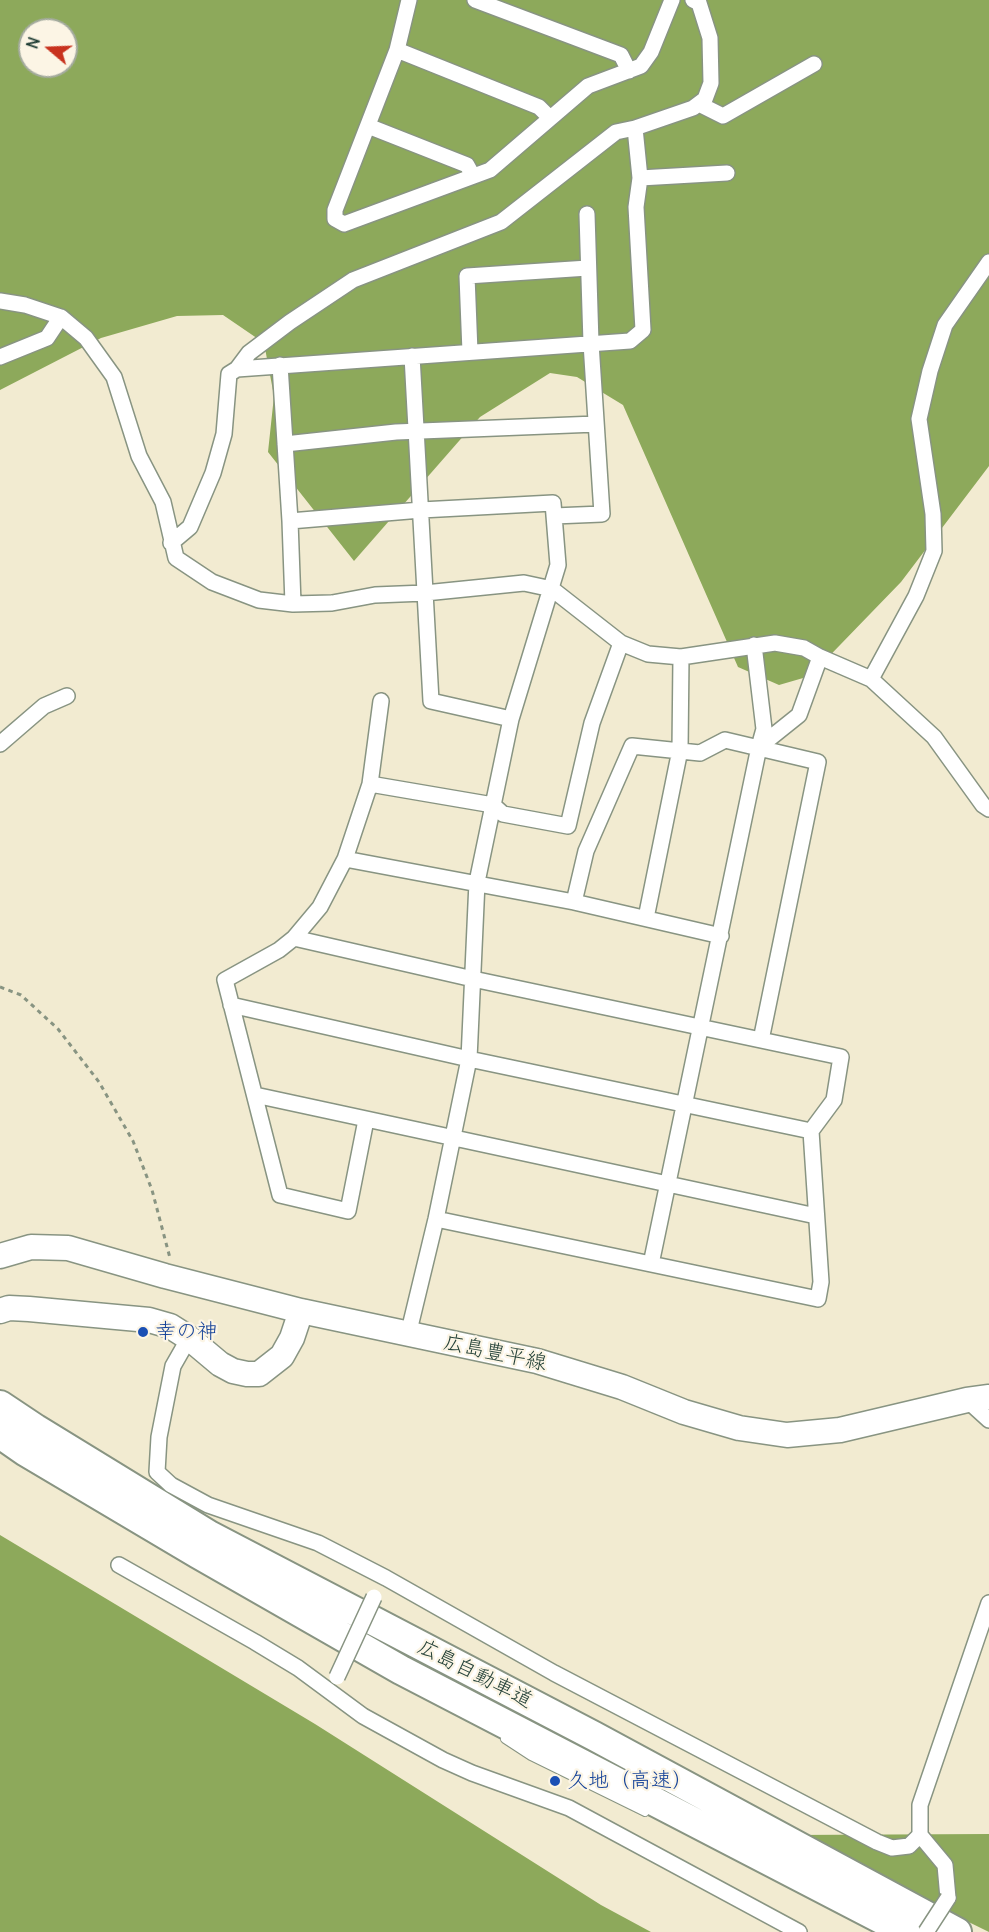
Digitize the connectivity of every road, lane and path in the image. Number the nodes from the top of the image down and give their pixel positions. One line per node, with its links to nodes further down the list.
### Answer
1 (409, 0): 5 (street)
2 (475, 0): 7 (street)
3 (672, 0): 7 (street)
4 (693, 0): 8 (street)
5 (397, 50): 9 (street); 10 (street)
6 (814, 64): 8 (street)
7 (628, 70): 9 (street)
8 (699, 104): 11 (street)
9 (550, 118): 13 (street)
10 (368, 126): 13 (street); 13 (street)
11 (635, 128): 14 (street); 25 (street)
12 (727, 173): 14 (street)
13 (473, 176)
14 (640, 177): 20 (street)
15 (587, 214): 17 (street)
16 (989, 262): 40 (street)
17 (588, 268): 20 (street); 21 (street)
18 (0, 301): 19 (street)
19 (61, 317): 23 (street); 32 (street)
20 (591, 344): 21 (street); 26 (street)
21 (470, 352): 22 (street)
22 (412, 356): 24 (street); 27 (street)
23 (0, 357)
24 (280, 365): 25 (street); 28 (street)
25 (237, 369): 32 (street)
26 (596, 424): 27 (street); 30 (street)
27 (417, 431): 28 (street); 29 (street)
28 (285, 444): 31 (street)
29 (421, 510): 30 (street); 31 (street); 34 (street)
30 (554, 516): 33 (street)
31 (290, 521): 35 (street)
32 (171, 543): 35 (street)
33 (552, 589): 34 (street); 36 (street); 43 (street)
34 (425, 593): 35 (street); 43 (street)
35 (293, 604)
36 (621, 643): 38 (street); 48 (street)
37 (754, 645): 38 (street); 39 (street); 45 (street)
38 (681, 657): 46 (street)
39 (820, 657): 40 (street); 45 (street)
40 (871, 679): 49 (street)
41 (67, 696): 44 (street)
42 (381, 701): 47 (street)
43 (511, 719): 48 (street)
44 (0, 744)
45 (759, 747): 46 (street); 54 (street); 60 (street)
46 (680, 750): 52 (street); 53 (street)
47 (370, 784): 48 (street); 50 (street)
48 (493, 805): 51 (street)
49 (989, 809)
50 (345, 859): 51 (street); 55 (street)
51 (477, 882): 52 (street); 56 (street)
52 (574, 902): 53 (street)
53 (646, 918): 54 (street)
54 (721, 936): 59 (street)
55 (294, 938): 56 (street); 58 (street)
56 (473, 979): 59 (street); 61 (street)
57 (0, 987): 72 (path)
58 (231, 1005): 61 (street); 62 (street)
59 (701, 1028): 60 (street); 63 (street)
60 (761, 1040): 65 (street)
61 (469, 1059): 63 (street); 66 (street)
62 (255, 1095): 64 (street); 64 (street)
63 (685, 1104): 65 (street); 67 (street)
64 (366, 1120): 66 (street)
65 (811, 1131): 68 (street)
66 (451, 1139): 67 (street); 69 (street)
67 (668, 1185): 68 (street); 71 (street)
68 (816, 1216): 71 (street)
69 (436, 1219): 71 (street); 75 (street)
70 (0, 1256): 72 (main road, 広島豊平線)
71 (651, 1264)
72 (165, 1276): 74 (main road, 広島豊平線)
73 (0, 1311): 76 (main road)
74 (301, 1311): 75 (main road, 広島豊平線); 76 (main road)
75 (408, 1335): 77 (main road, 広島豊平線)
76 (189, 1338): 83 (street)
77 (978, 1399): 79 (street)
78 (0, 1405): 81 (highway, 広島自動車道)
79 (989, 1420)
80 (0, 1434): 81 (highway, 広島自動車道)
81 (31, 1441): 85 (highway, 広島自動車道); 87 (highway, 広島自動車道)
82 (119, 1565): 88 (street)
83 (386, 1578): 85 (street); 95 (street)
84 (989, 1603): 95 (street)
85 (374, 1609): 86 (lane); 88 (street, bridge); 91 (highway, 広島自動車道)
86 (429, 1640)
87 (402, 1670): 90 (lane); 96 (highway, 広島自動車道)
88 (333, 1683): 97 (street)
89 (533, 1695): 91 (lane)
90 (471, 1716)
91 (579, 1728): 100 (highway, 広島自動車道)
92 (501, 1736): 93 (lane)
93 (651, 1814)
94 (694, 1833): 96 (lane)
95 (920, 1835): 99 (street, bridge)
96 (794, 1874): 98 (highway, 広島自動車道)
97 (799, 1932)
98 (906, 1932)
99 (926, 1932)
100 (957, 1932)

